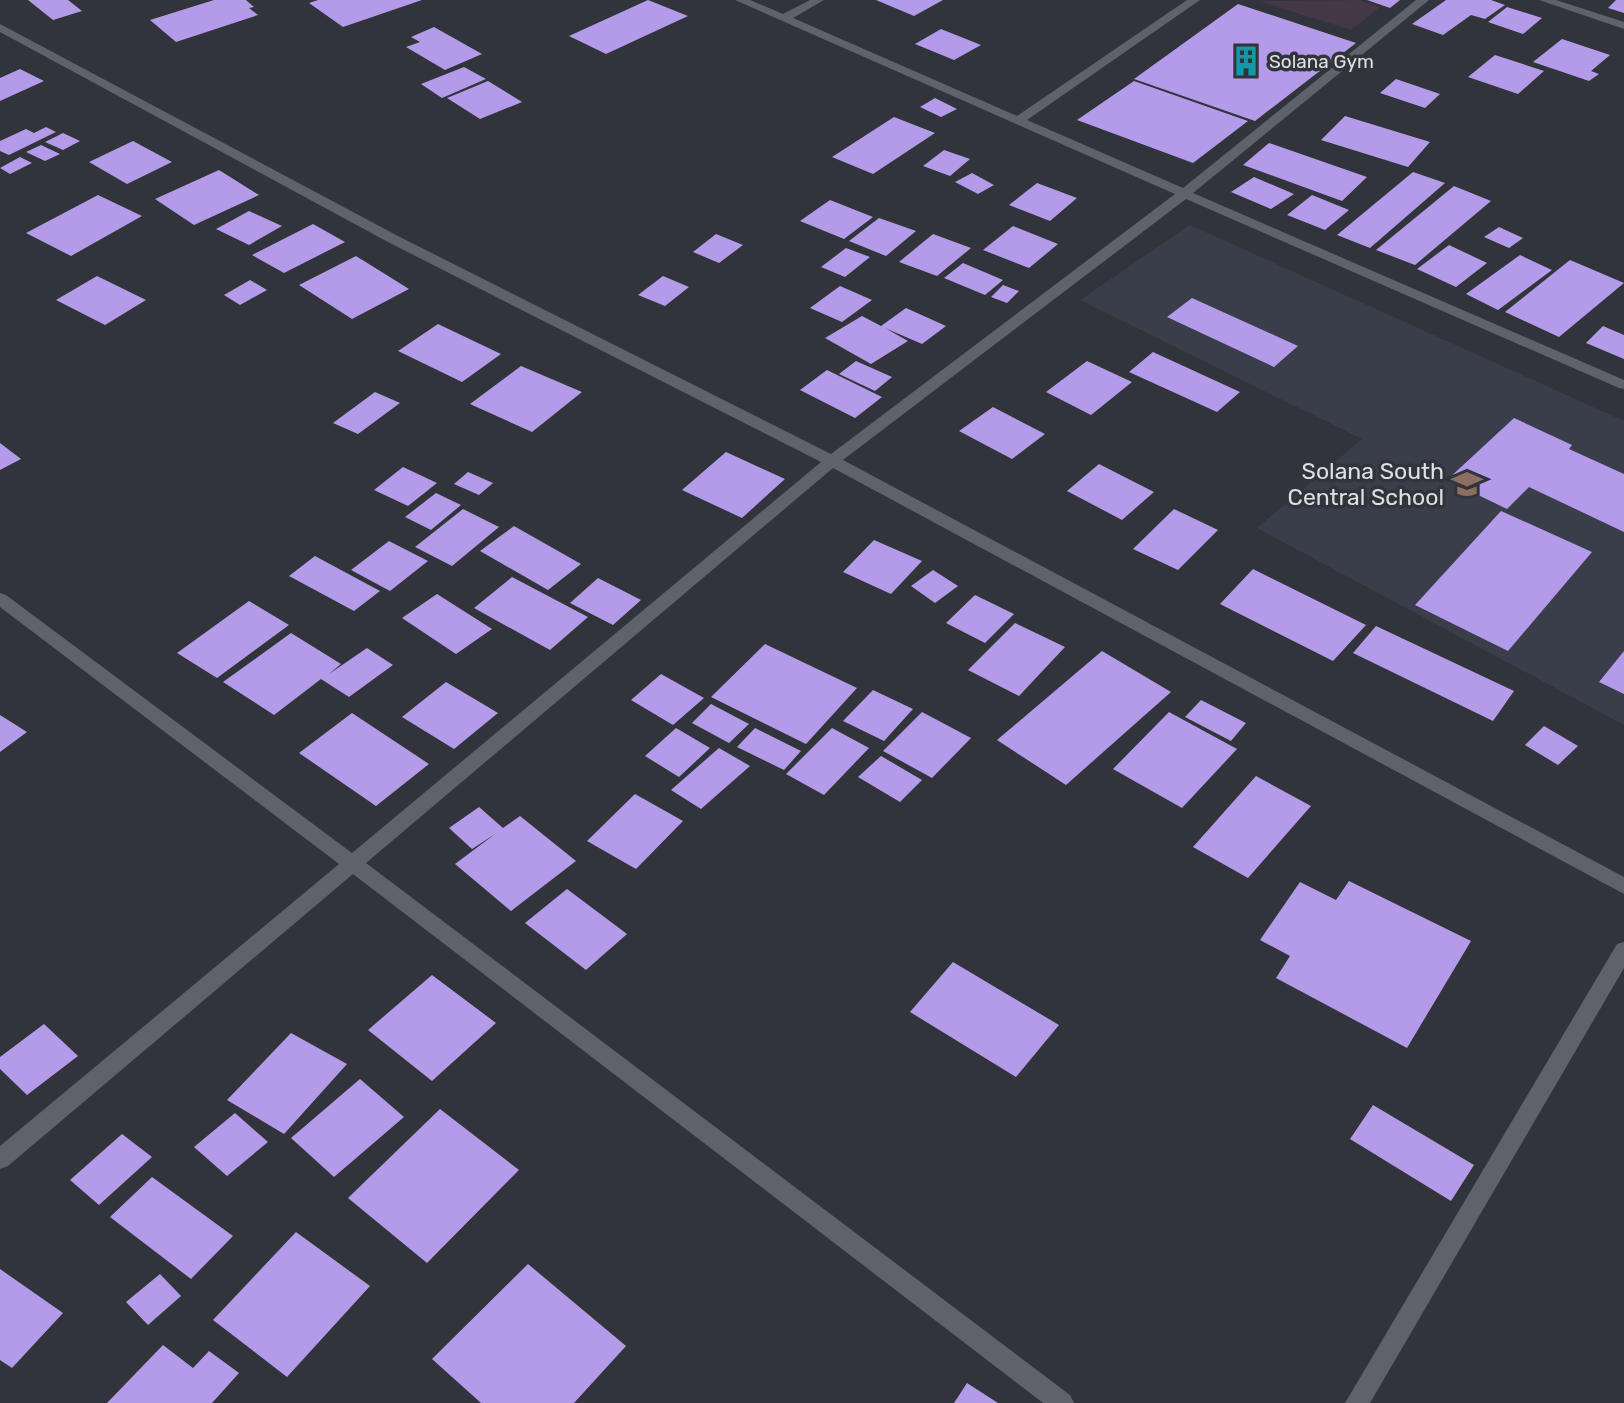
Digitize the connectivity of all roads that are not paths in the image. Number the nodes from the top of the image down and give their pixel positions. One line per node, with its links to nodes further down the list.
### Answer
1 (741, 0): 6 (street)
2 (818, 0): 6 (street)
3 (1194, 0): 9 (street)
4 (1423, 0): 10 (street)
5 (1545, 0): 7 (street)
6 (783, 19): 9 (street)
7 (1624, 26)
8 (0, 27): 12 (street)
9 (1019, 120): 10 (street)
10 (1185, 193): 11 (street); 12 (street)
11 (1624, 385)
12 (832, 461): 14 (street); 15 (street)
13 (0, 600): 14 (street)
14 (352, 863): 17 (street); 18 (street)
15 (1624, 886)
16 (1624, 950): 19 (street)
17 (0, 1159)
18 (1062, 1403)
19 (1357, 1403)

